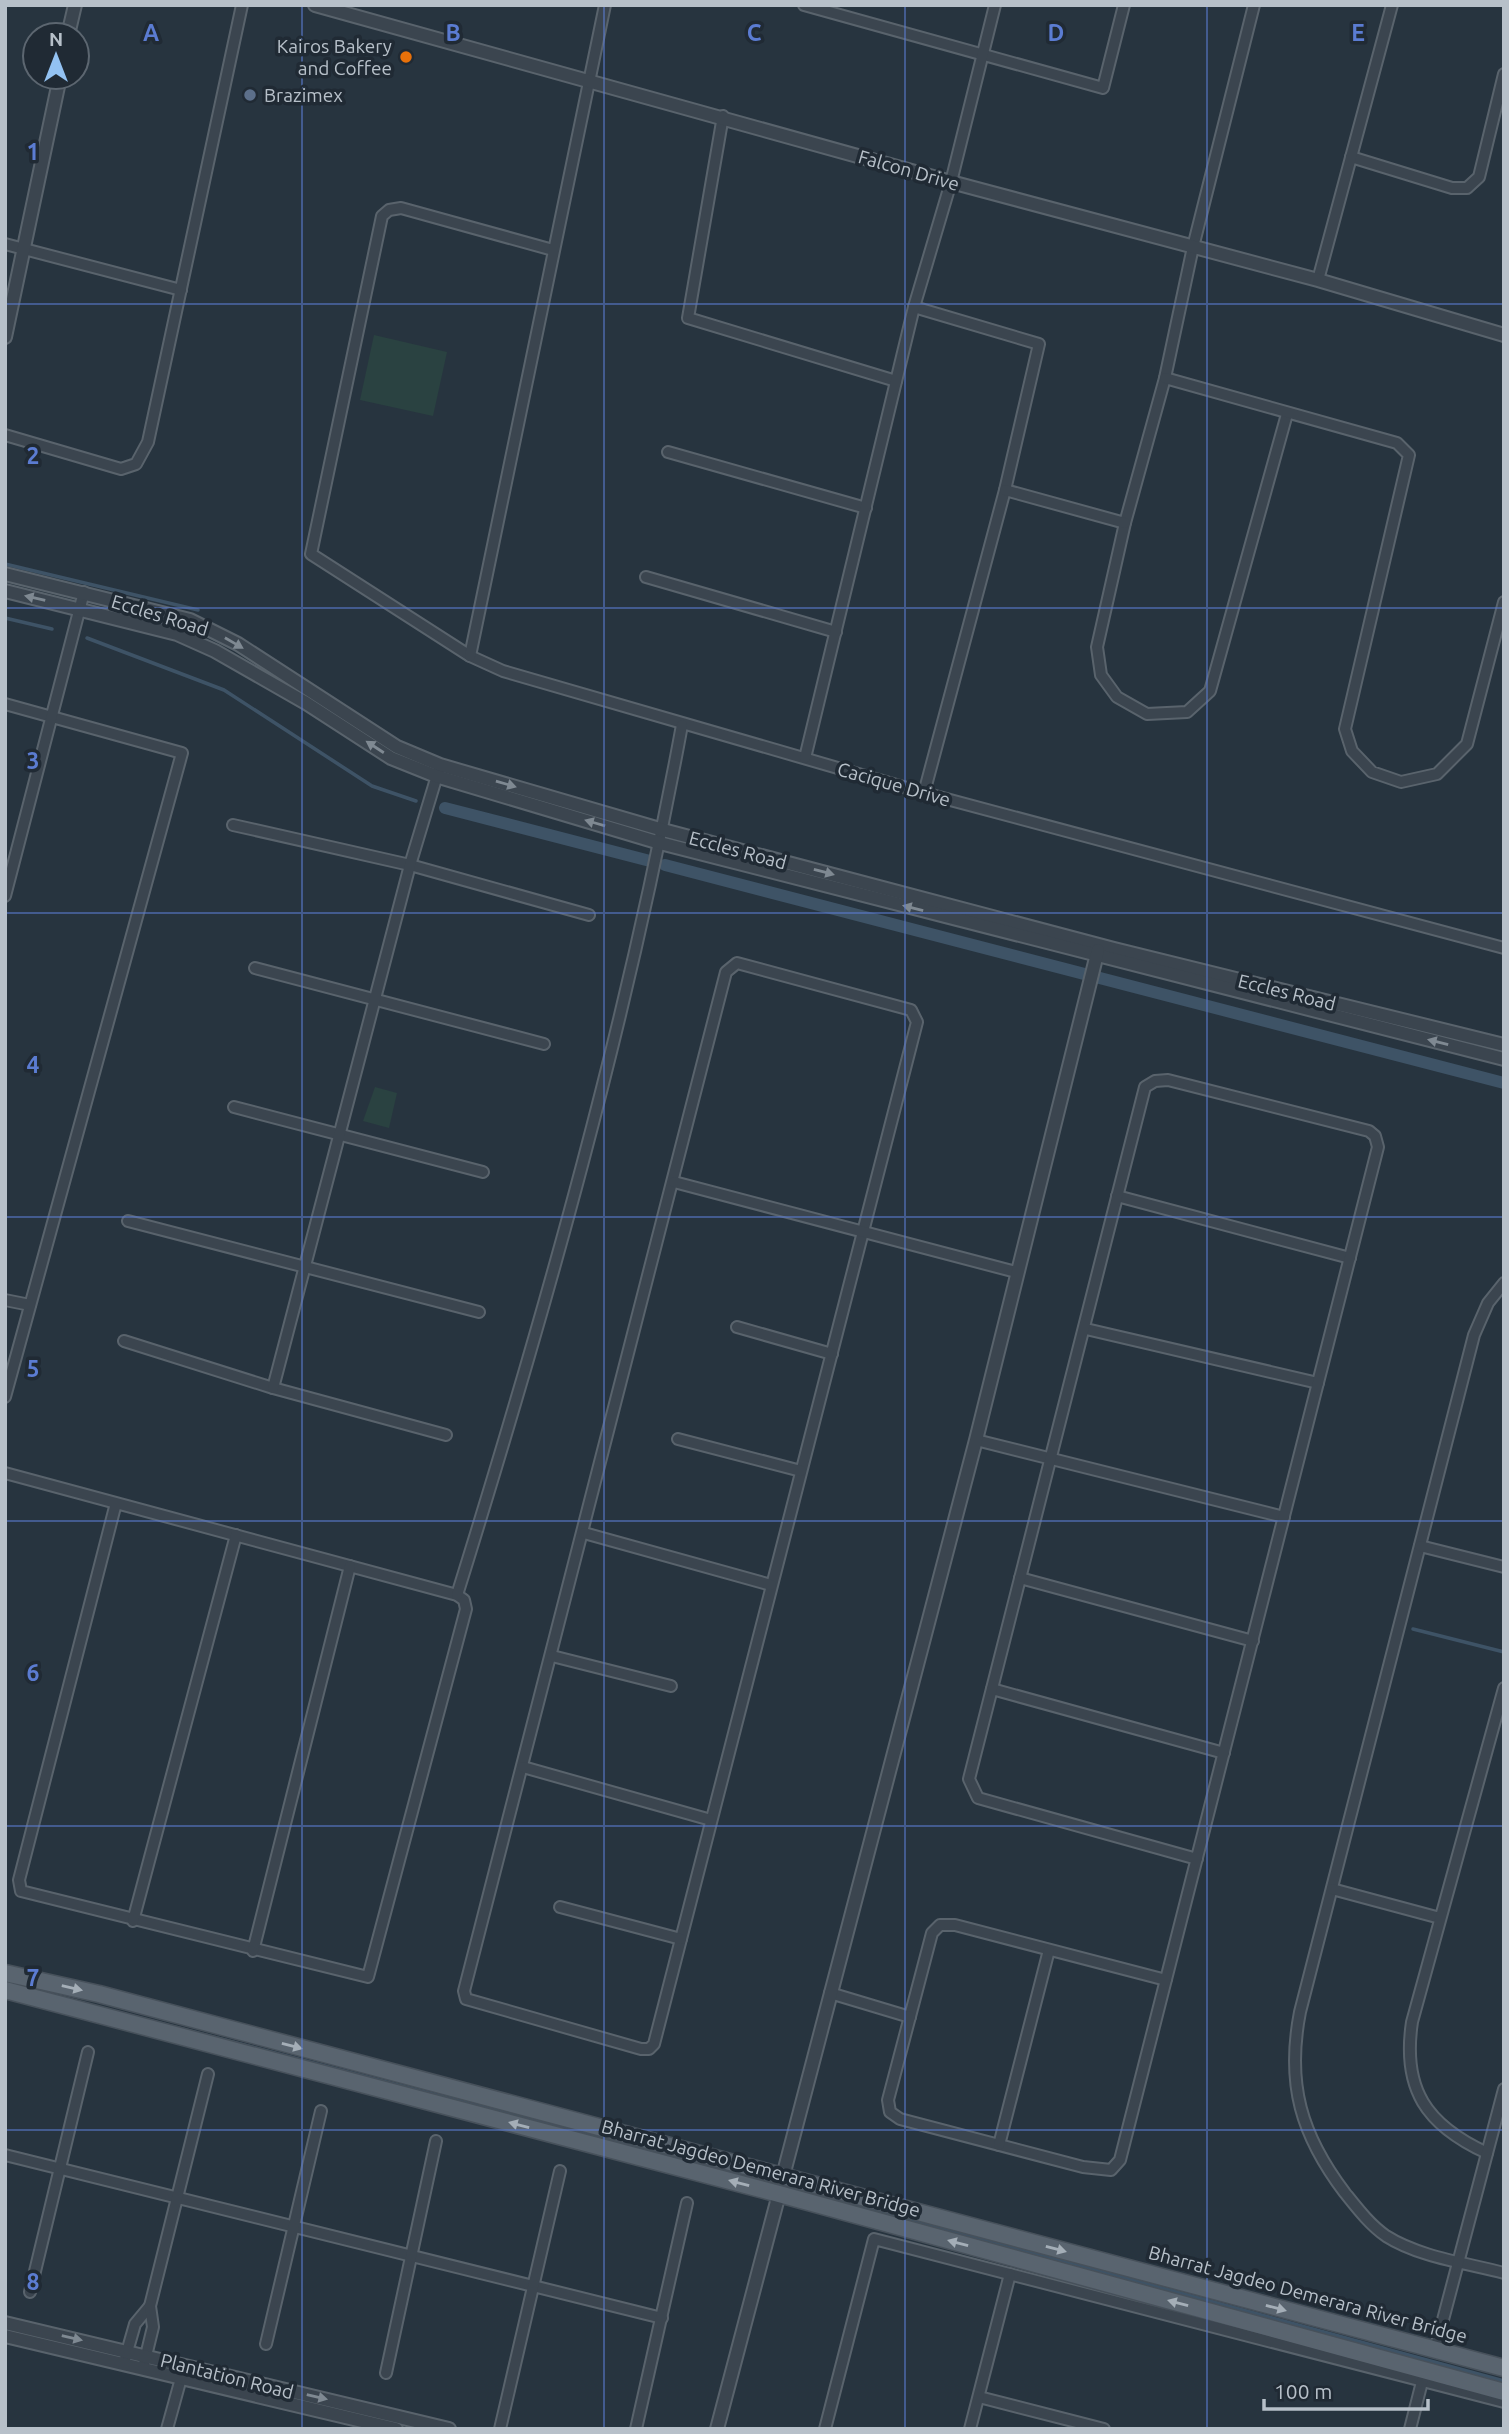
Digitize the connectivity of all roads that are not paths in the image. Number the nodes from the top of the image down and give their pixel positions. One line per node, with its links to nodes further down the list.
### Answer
1 (242, 5): 21 (street)
2 (315, 5): 11 (street, Falcon Drive)
3 (605, 5): 11 (street)
4 (804, 5): 9 (street)
5 (995, 5): 9 (street)
6 (1125, 5): 9 (street)
7 (1254, 5): 17 (street)
8 (1392, 5): 14 (street)
9 (982, 56): 15 (street)
10 (1504, 74): 14 (street)
11 (589, 82): 13 (street, Falcon Drive); 19 (street)
12 (57, 91): 18 (street)
13 (723, 116): 15 (street, Falcon Drive); 26 (street)
14 (1351, 157): 20 (street)
15 (951, 182): 17 (street, Falcon Drive); 22 (street)
16 (5, 244): 18 (street)
17 (1193, 247): 20 (street, Falcon Drive); 25 (street)
18 (23, 249): 21 (street); 24 (street)
19 (553, 250): 40 (street); 40 (street, Cacique Drive)
20 (1318, 280): 23 (street, Falcon Drive)
21 (181, 290): 28 (street)
22 (914, 307): 26 (street); 30 (street)
23 (1504, 335)
24 (5, 337)
25 (1165, 378): 27 (street); 32 (street)
26 (896, 382): 31 (street)
27 (1287, 414): 32 (street); 37 (street)
28 (5, 435)
29 (668, 452): 31 (street)
30 (1005, 490): 32 (street); 46 (street)
31 (866, 508): 39 (street)
32 (1125, 523)
33 (5, 574): 36 (street, Eccles Road)
34 (646, 577): 39 (street)
35 (5, 591): 38 (street, Eccles Road, one-way to 35)
36 (84, 592): 38 (street); 45 (street, Eccles Road, one-way to 45)
37 (1504, 602)
38 (80, 608): 42 (street); 45 (street, Eccles Road, one-way to 38)
39 (836, 632): 44 (street)
40 (470, 656): 43 (street, Cacique Drive)
41 (5, 704): 42 (street)
42 (53, 717): 50 (street); 71 (street)
43 (682, 725): 44 (street, Cacique Drive); 48 (street)
44 (806, 758): 46 (street, Cacique Drive)
45 (438, 771): 48 (street, Eccles Road); 49 (street)
46 (924, 793): 52 (street, Cacique Drive)
47 (233, 825): 49 (street)
48 (661, 836): 53 (street, Eccles Road); 95 (street)
49 (410, 864): 51 (street); 55 (street)
50 (5, 896)
51 (589, 915)
52 (1504, 948)
53 (1098, 950): 57 (street, Eccles Road); 58 (street, Eccles Road, one-way to 53); 68 (street)
54 (255, 968): 55 (street)
55 (375, 999): 56 (street); 60 (street)
56 (544, 1044)
57 (1504, 1045)
58 (1504, 1059)
59 (234, 1107): 60 (street)
60 (339, 1133): 61 (street); 67 (street)
61 (483, 1172)
62 (674, 1182): 65 (street); 65 (street); 88 (street)
63 (1117, 1196): 66 (street); 66 (street); 74 (street)
64 (128, 1221): 67 (street)
65 (864, 1232): 68 (street); 76 (street)
66 (1350, 1258): 77 (street)
67 (304, 1264): 72 (street); 78 (street)
68 (1016, 1272): 82 (street)
69 (1504, 1283): 90 (street)
70 (5, 1300): 71 (street)
71 (30, 1305): 79 (street)
72 (479, 1312)
73 (737, 1327): 76 (street)
74 (1086, 1329): 77 (street); 83 (street)
75 (124, 1341): 78 (street)
76 (832, 1354): 84 (street)
77 (1318, 1383): 87 (street)
78 (273, 1388): 80 (street)
79 (6, 1391)
80 (446, 1435)
81 (678, 1439): 84 (street)
82 (976, 1440): 83 (street); 115 (street)
83 (1050, 1459): 87 (street); 93 (street)
84 (801, 1471): 94 (street)
85 (5, 1473): 86 (street)
86 (116, 1503): 89 (street); 108 (street)
87 (1284, 1517): 96 (street)
88 (584, 1533): 94 (street); 97 (street)
89 (236, 1535): 91 (street); 108 (street)
90 (1420, 1546): 92 (street); 105 (street)
91 (350, 1566): 95 (street); 111 (street)
92 (1504, 1567)
93 (1020, 1578): 96 (street); 100 (street)
94 (771, 1585): 103 (street)
95 (457, 1595): 111 (street)
96 (1252, 1641): 101 (street)
97 (552, 1656): 98 (street); 102 (street)
98 (671, 1686)
99 (1504, 1688): 107 (street)
100 (992, 1689): 101 (street); 104 (street)
101 (1224, 1753): 104 (street)
102 (523, 1767): 103 (street); 109 (street)
103 (711, 1820): 109 (street)
104 (1197, 1859): 113 (street)
105 (1332, 1889): 107 (street); 133 (street)
106 (560, 1908): 109 (street)
107 (1440, 1918): 123 (street)
108 (133, 1921): 111 (street)
109 (681, 1939)
110 (1049, 1950): 113 (street); 116 (street); 122 (street)
111 (254, 1951)
112 (5, 1973): 127 (main road, Bharrat Jagdeo Demerara River Bridge, one-way to 127)
113 (1166, 1980): 122 (street)
114 (5, 1990): 129 (main road, Bharrat Jagdeo Demerara River Bridge, one-way to 114)
115 (830, 1993): 116 (street); 127 (street)
116 (910, 2017): 122 (street)
117 (88, 2052): 125 (street)
118 (208, 2074): 128 (street)
119 (1504, 2089): 123 (street)
120 (321, 2111): 131 (street)
121 (436, 2141): 132 (street)
122 (999, 2145)
123 (1487, 2152): 133 (street)
124 (5, 2155): 125 (street)
125 (58, 2168): 128 (street); 137 (street)
126 (560, 2171): 136 (street)
127 (783, 2176): 143 (main road, Bharrat Jagdeo Demerara River Bridge, one-way to 143)
128 (178, 2198): 131 (street); 138 (street)
129 (776, 2201): 149 (main road, Bharrat Jagdeo Demerara River Bridge, one-way to 129); 158 (street)
130 (687, 2203): 139 (street)
131 (294, 2226): 132 (street); 142 (street)
132 (413, 2256): 136 (street); 148 (street)
133 (1457, 2261): 134 (street); 143 (street)
134 (1504, 2273)
135 (1010, 2274): 149 (street); 151 (street); 159 (street)
136 (534, 2286): 139 (street); 156 (street)
137 (30, 2292)
138 (150, 2306): 144 (street); 145 (street)
139 (662, 2318): 157 (street)
140 (5, 2323): 144 (street, Plantation Road, one-way to 144)
141 (5, 2336): 144 (street, Plantation Road)
142 (267, 2344)
143 (1435, 2350): 146 (main road, Bharrat Jagdeo Demerara River Bridge)
144 (125, 2357): 145 (street, Plantation Road)
145 (145, 2362): 147 (street, Plantation Road)
146 (1504, 2368)
147 (183, 2371): 153 (street); 154 (street, Plantation Road); 155 (street, Plantation Road, one-way to 155)
148 (386, 2373)
149 (1424, 2375): 150 (main road, Bharrat Jagdeo Demerara River Bridge); 152 (street); 162 (street)
150 (1504, 2392)
151 (979, 2397): 160 (street); 161 (street)
152 (1504, 2402)
153 (167, 2429)
154 (396, 2429)
155 (449, 2429)
156 (500, 2429)
157 (636, 2429)
158 (717, 2429)
159 (825, 2429)
160 (970, 2429)
161 (1104, 2429)
162 (1410, 2429)

